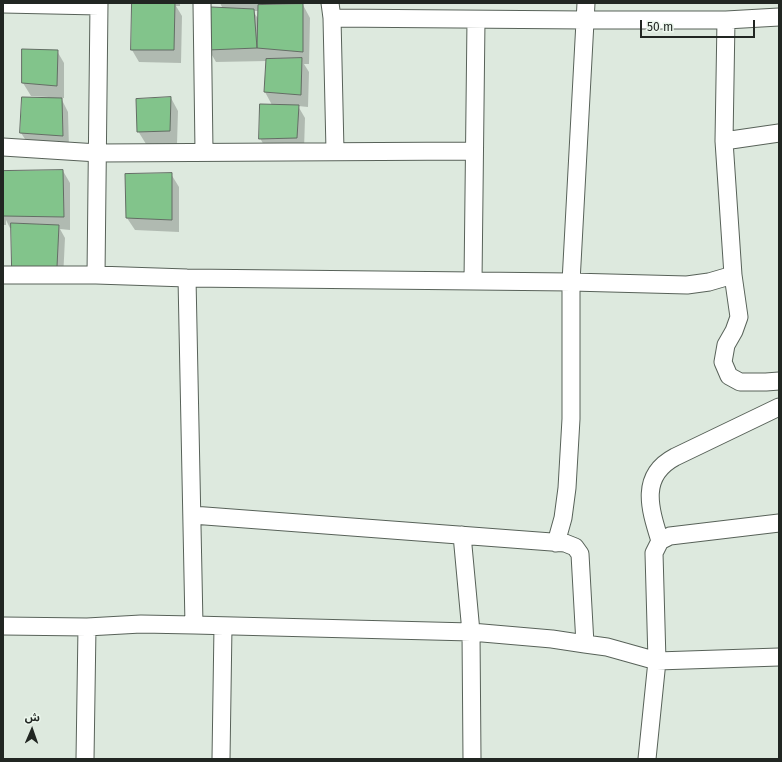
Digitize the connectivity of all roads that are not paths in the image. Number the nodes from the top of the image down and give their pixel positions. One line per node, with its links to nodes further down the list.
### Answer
1 (202, 3): 13 (street)
2 (586, 3): 8 (street)
3 (3, 4): 4 (street)
4 (99, 5): 16 (street)
5 (331, 10): 7 (street); 14 (street)
6 (779, 17): 9 (street)
7 (476, 20): 8 (street); 15 (street)
8 (585, 20): 9 (street); 22 (street)
9 (726, 20): 11 (street)
10 (779, 133): 11 (street)
11 (724, 141): 19 (street)
12 (3, 147): 16 (street)
13 (204, 151): 14 (street); 16 (street)
14 (335, 151): 15 (street)
15 (474, 151): 21 (street)
16 (98, 152): 18 (street)
17 (3, 275): 18 (street)
18 (96, 275): 20 (street)
19 (733, 275): 22 (street); 23 (street)
20 (187, 278): 21 (street); 25 (street)
21 (473, 281): 22 (street)
22 (571, 282): 29 (street)
23 (779, 381)
24 (779, 407): 28 (street)
25 (192, 515): 27 (street); 30 (street)
26 (779, 523): 28 (street)
27 (462, 535): 29 (street); 34 (street)
28 (660, 542): 37 (street)
29 (556, 543): 35 (street)
30 (194, 625): 32 (street); 33 (street)
31 (3, 626): 33 (street)
32 (223, 626): 34 (street); 39 (street)
33 (87, 627): 38 (street)
34 (470, 632): 35 (street); 40 (street)
35 (585, 644): 37 (street)
36 (779, 657): 37 (street)
37 (657, 662): 41 (street)
38 (85, 759)
39 (221, 759)
40 (472, 759)
41 (647, 759)

